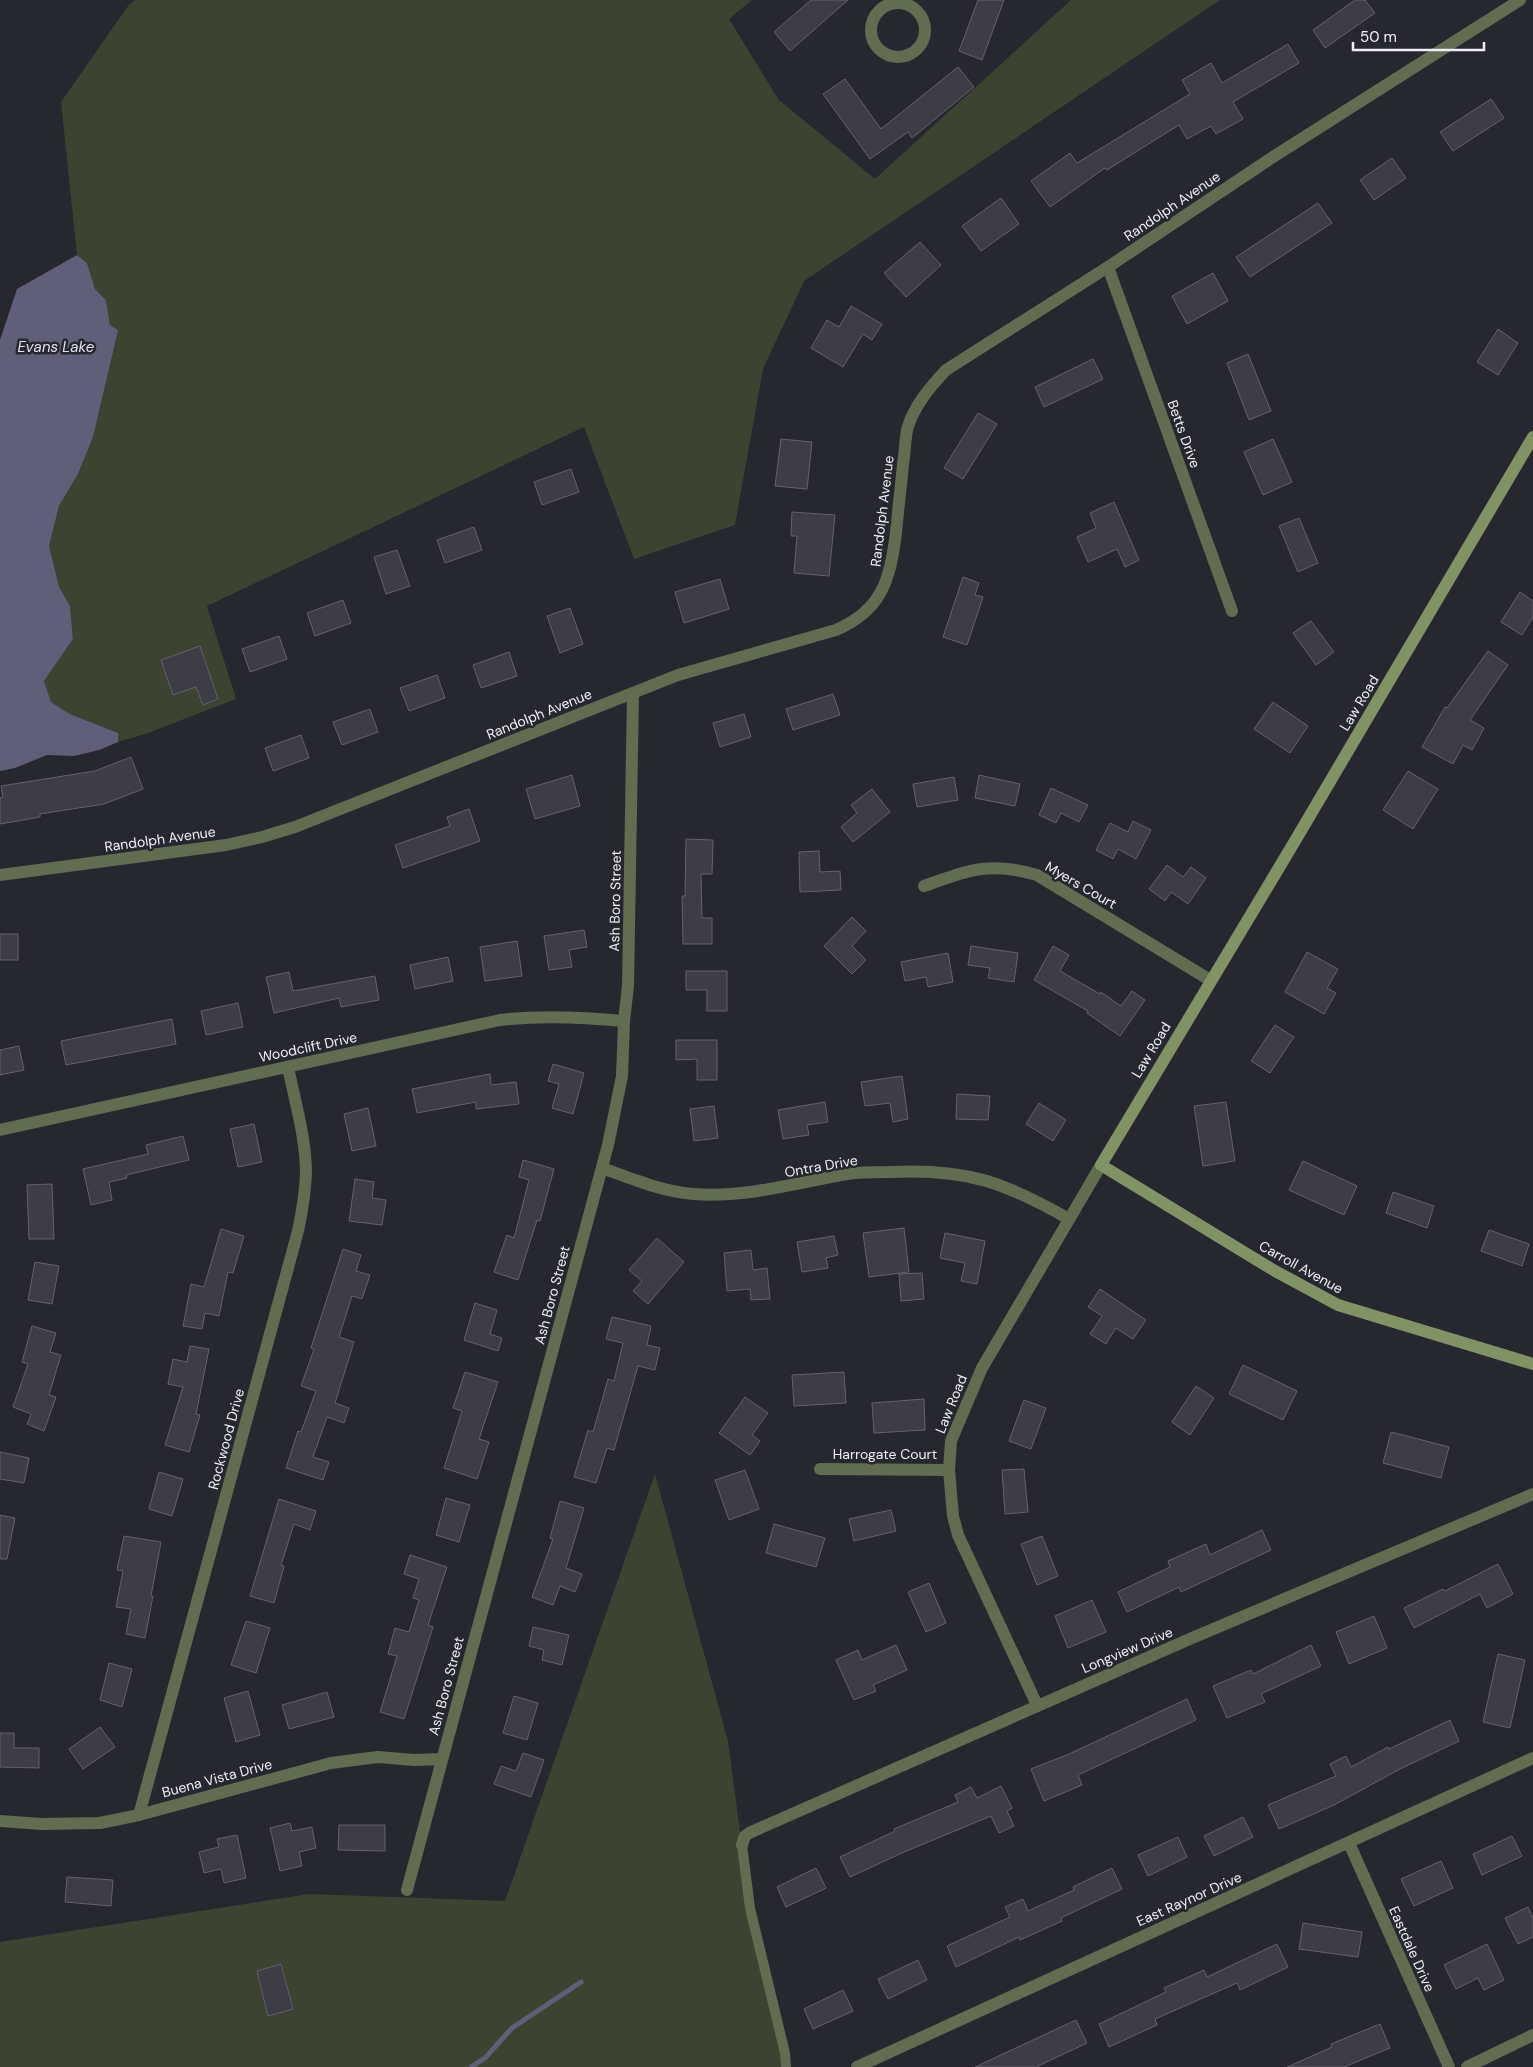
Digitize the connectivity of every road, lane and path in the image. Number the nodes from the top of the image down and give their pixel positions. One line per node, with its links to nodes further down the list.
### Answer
1 (1520, 0): 3 (street, Randolph Avenue)
2 (906, 2): 2 (street)
3 (1108, 267): 5 (street, Betts Drive); 6 (street, Randolph Avenue)
4 (1533, 437): 9 (street, Law Road)
5 (1232, 611)
6 (633, 694): 7 (street, Randolph Avenue); 10 (street, Ash Boro Street)
7 (0, 876)
8 (924, 886): 9 (street, Myers Court)
9 (1210, 980): 13 (street, Law Road)
10 (624, 1021): 11 (street, Woodclift Drive); 14 (street, Ash Boro Street)
11 (288, 1067): 12 (street, Woodclift Drive); 23 (street, Rockwood Drive)
12 (0, 1130)
13 (1101, 1165): 15 (street, Law Road); 16 (street, Carroll Avenue)
14 (602, 1168): 15 (street, Ontra Drive); 22 (street, Ash Boro Street)
15 (1069, 1219): 18 (street, Law Road)
16 (1533, 1364)
17 (820, 1469): 18 (street, Harrogate Court)
18 (949, 1470): 20 (street, Law Road)
19 (1533, 1494): 20 (street, Longview Drive)
20 (1037, 1705): 26 (street, Longview Drive)
21 (1533, 1758): 25 (street, East Raynor Drive)
22 (441, 1759): 23 (street, Buena Vista Drive); 27 (street, Ash Boro Street)
23 (139, 1815): 24 (street, Buena Vista Drive)
24 (0, 1821)
25 (1349, 1843): 30 (street, East Raynor Drive); 31 (street, Eastdale Drive)
26 (742, 1845): 29 (lane)
27 (407, 1890)
28 (1533, 2035): 32 (street)
29 (786, 2067)
30 (858, 2067)
31 (1449, 2067)
32 (1467, 2067)

